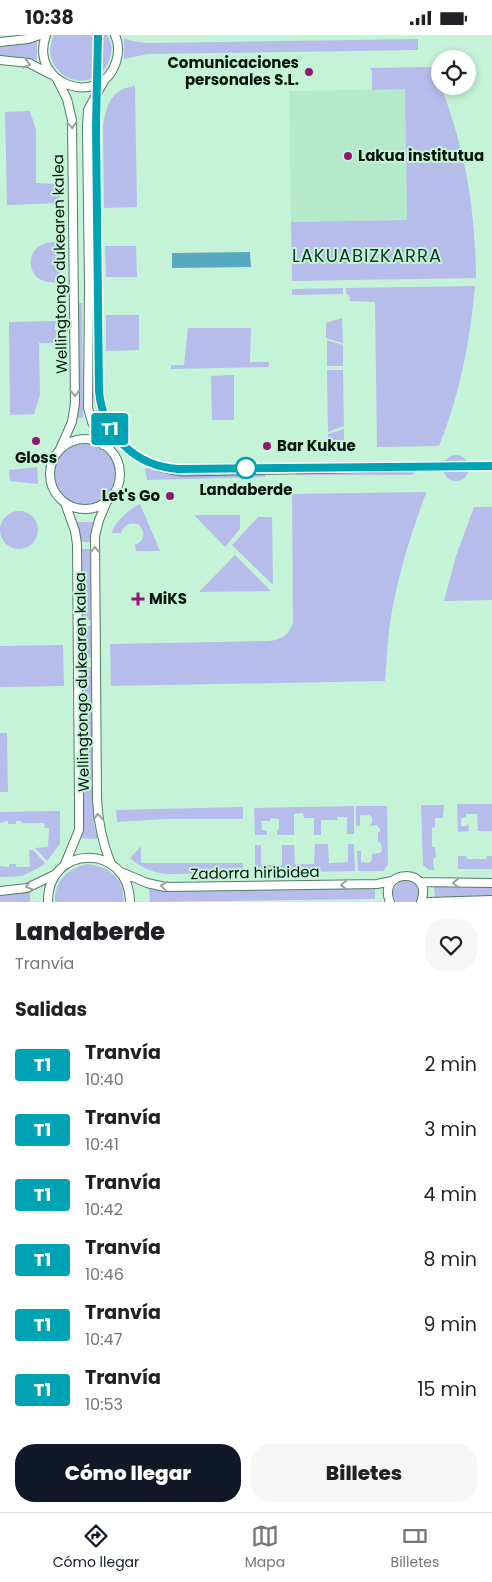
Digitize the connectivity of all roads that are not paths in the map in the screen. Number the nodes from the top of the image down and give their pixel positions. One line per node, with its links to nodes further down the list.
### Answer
1 (40, 35): 4 (main road)
2 (46, 35): 6 (main road, Wellingtongo dukearen kalea)
3 (115, 35): 7 (main road, Wellingtongo dukearen kalea)
4 (0, 42)
5 (0, 60): 6 (main road, one-way to 6)
6 (55, 77): 7 (main road); 9 (main road, Wellingtongo dukearen kalea, one-way to 9)
7 (105, 79): 8 (main road, Wellingtongo dukearen kalea)
8 (103, 445): 9 (main road); 10 (main road)
9 (60, 449): 11 (main road)
10 (108, 501): 11 (main road); 12 (main road, Wellingtongo dukearen kalea, one-way to 10)
11 (65, 503): 13 (main road, Wellingtongo dukearen kalea)
12 (111, 863): 13 (main road); 14 (main road)
13 (66, 864): 15 (main road)
14 (121, 873): 16 (main road, Zadorra hiribidea, one-way to 14); 22 (main road)
15 (56, 874): 19 (main road, one-way to 19); 21 (main road)
16 (392, 881): 17 (main road, Zadorra hiribidea); 23 (main road)
17 (420, 882): 18 (main road, one-way to 17); 24 (main road)
18 (492, 883)
19 (0, 891)
20 (492, 900): 25 (main road)
21 (48, 902)
22 (130, 902)
23 (390, 902)
24 (421, 902)
25 (429, 902)

